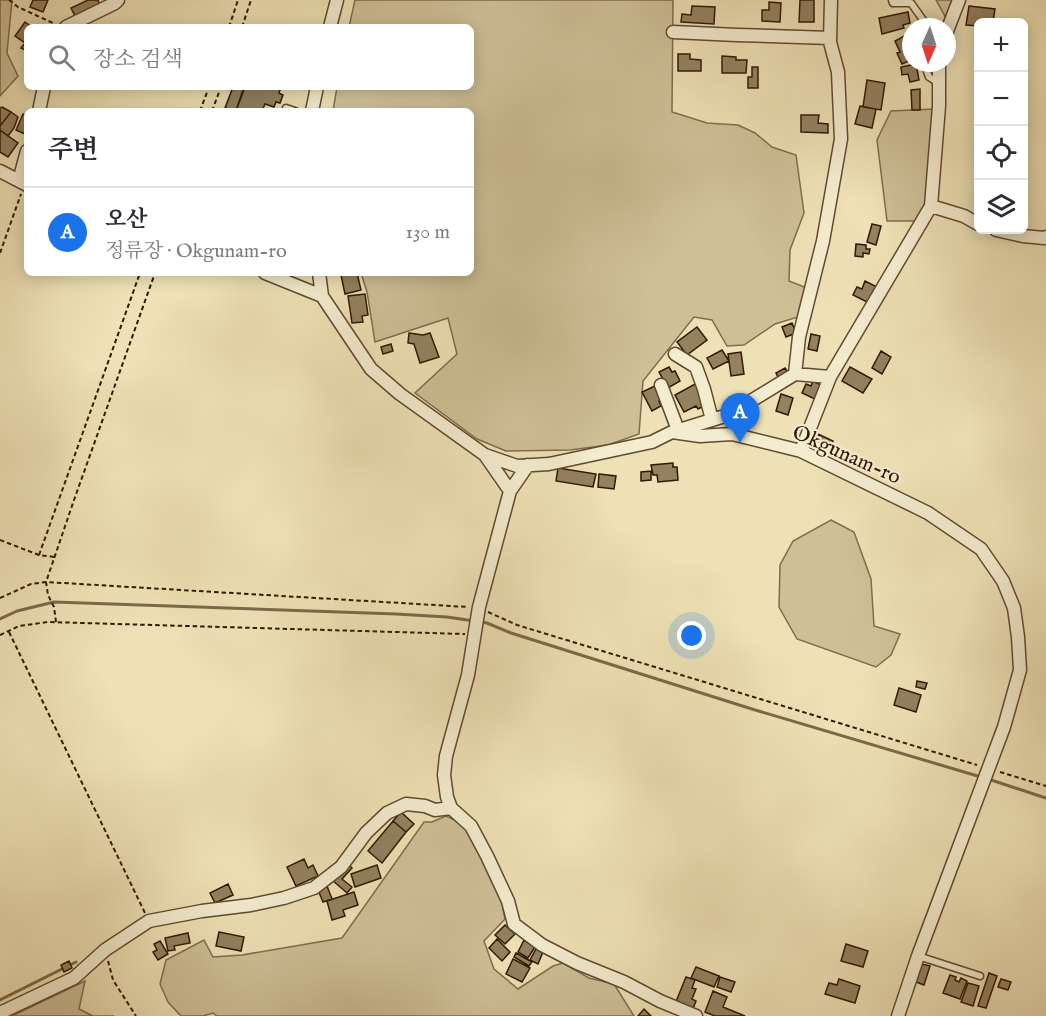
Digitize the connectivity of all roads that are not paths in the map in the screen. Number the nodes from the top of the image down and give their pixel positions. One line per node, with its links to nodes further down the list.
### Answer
1 (118, 0): 8 (street)
2 (336, 0): 9 (street)
3 (831, 0): 11 (street)
4 (892, 0): 6 (lane)
5 (959, 0): 7 (street)
6 (921, 18)
7 (952, 18)
8 (71, 24)
9 (331, 24)
10 (673, 32): 11 (street)
11 (830, 38): 29 (street)
12 (927, 72): 14 (lane)
13 (939, 72): 14 (street)
14 (939, 83): 21 (street)
15 (43, 90): 17 (street)
16 (316, 90): 18 (street)
17 (40, 108)
18 (313, 108)
19 (0, 171): 20 (street)
20 (23, 183)
21 (931, 206): 22 (street); 30 (street)
22 (974, 222)
23 (1014, 234): 24 (street)
24 (1046, 237)
25 (272, 276): 27 (street)
26 (319, 276): 27 (street)
27 (322, 296): 35 (street)
28 (675, 354): 32 (street)
29 (795, 374): 30 (street); 32 (street)
30 (830, 376): 34 (street)
31 (661, 385): 33 (street)
32 (712, 420): 33 (street)
33 (675, 431): 34 (street, Okgunam-ro); 36 (street)
34 (801, 451): 41 (street, Okgunam-ro)
35 (484, 455): 36 (street); 37 (street)
36 (528, 465): 37 (street)
37 (510, 491): 38 (street)
38 (444, 776): 39 (street); 40 (street)
39 (425, 806): 40 (street); 43 (street)
40 (451, 808): 44 (street)
41 (918, 956): 42 (lane); 45 (street, Okgunam-ro)
42 (980, 976)
43 (0, 1013)
44 (696, 1016)
45 (898, 1016)

